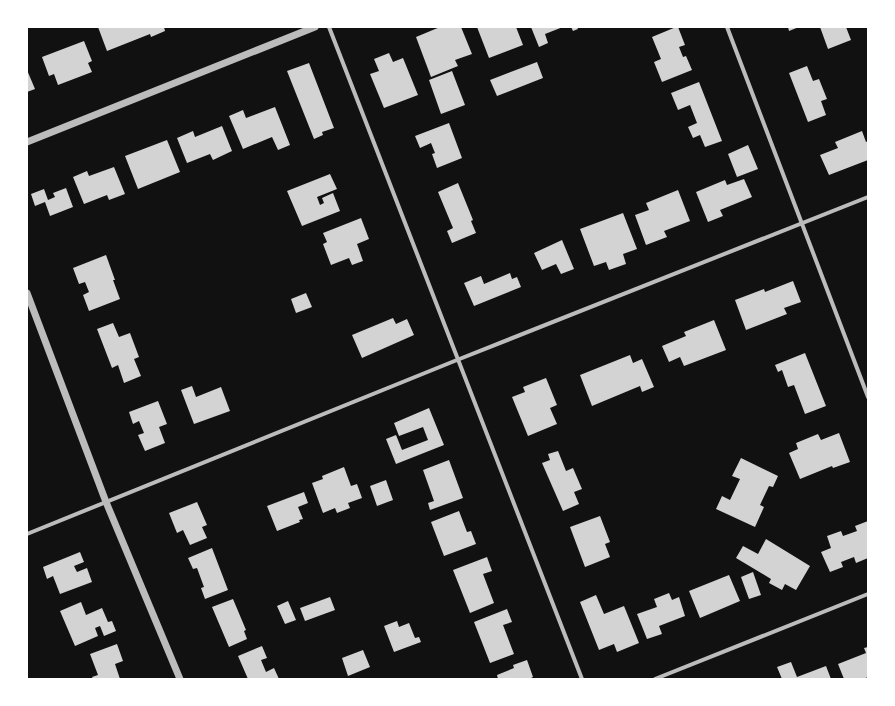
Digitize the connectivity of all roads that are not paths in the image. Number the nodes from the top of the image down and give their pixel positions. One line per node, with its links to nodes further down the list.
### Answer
1 (315, 27): 4 (street)
2 (329, 27): 8 (street)
3 (727, 27): 6 (street)
4 (27, 142)
5 (868, 197): 6 (street)
6 (801, 223): 8 (street); 9 (street)
7 (27, 293): 10 (street)
8 (457, 360): 10 (street); 14 (street)
9 (868, 397)
10 (106, 502): 11 (street); 13 (street)
11 (27, 534)
12 (868, 594): 15 (street)
13 (180, 679)
14 (582, 679)
15 (655, 679)

